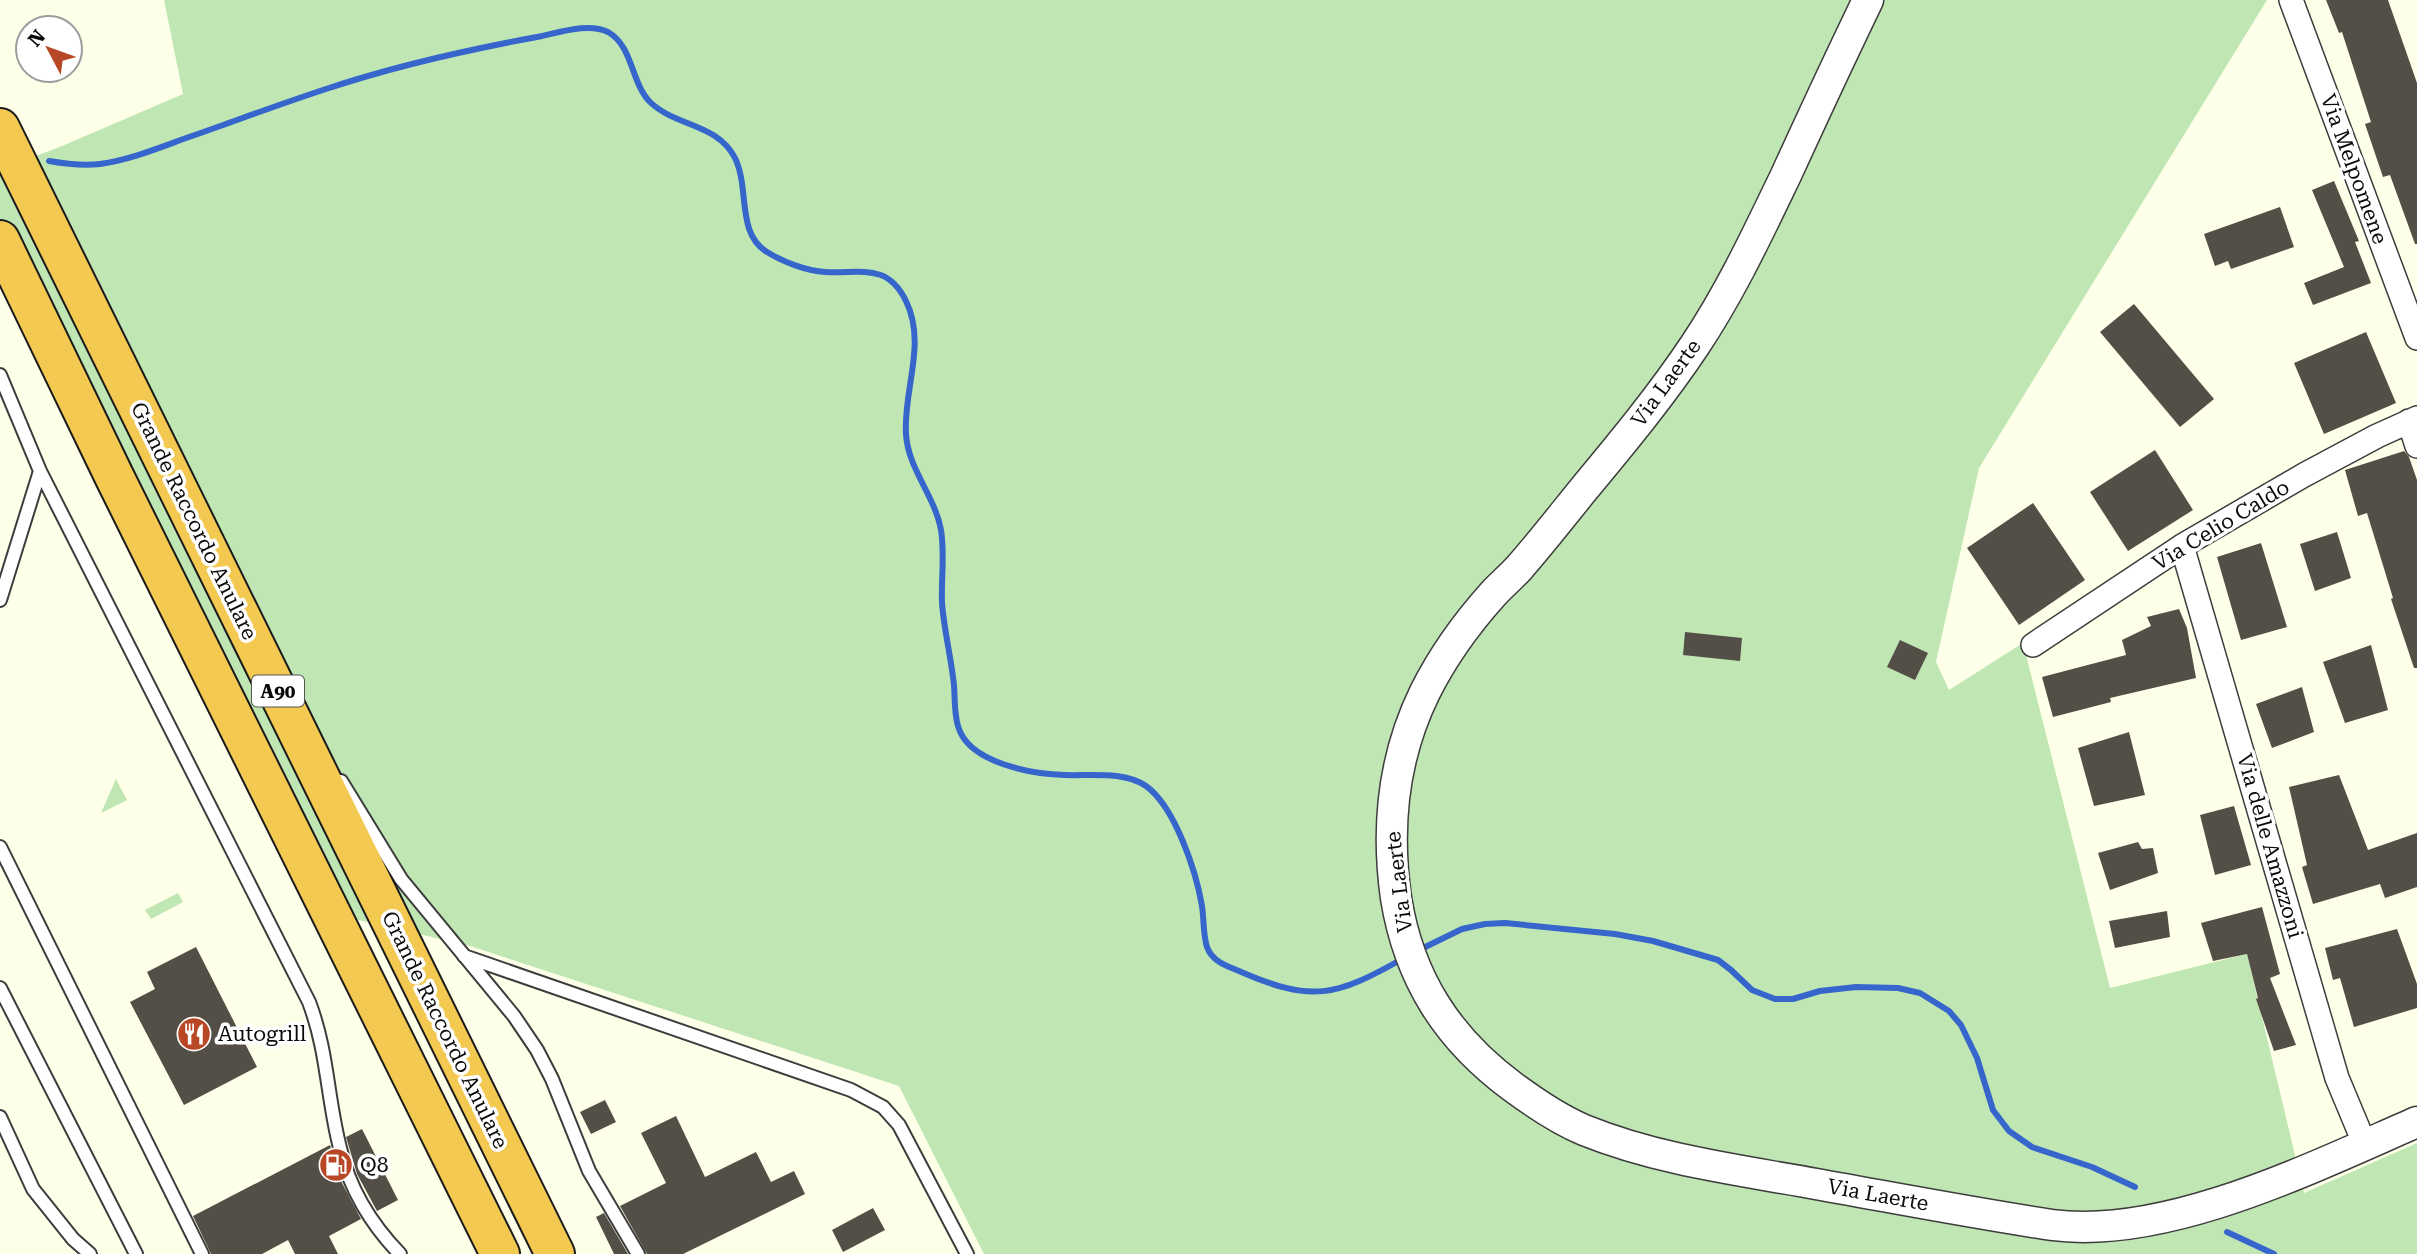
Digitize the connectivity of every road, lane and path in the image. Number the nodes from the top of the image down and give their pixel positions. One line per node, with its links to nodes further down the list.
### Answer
1 (1868, 0): 21 (street, Via Laerte)
2 (2291, 0): 5 (street, Via Melpomene)
3 (0, 128): 13 (highway, Grande Raccordo Anulare / A90)
4 (0, 240): 26 (highway, A90)
5 (2417, 338)
6 (0, 375): 9 (lane)
7 (2413, 419): 8 (street); 10 (street, Via Celio Caldo)
8 (2417, 446)
9 (40, 471): 11 (lane); 25 (lane)
10 (2182, 546): 12 (street, Via Celio Caldo); 21 (street, Via delle Amazzoni)
11 (0, 600)
12 (2033, 645)
13 (272, 679): 14 (lane); 27 (highway, Grande Raccordo Anulare / A90)
14 (323, 753)
15 (338, 775): 17 (lane)
16 (0, 847): 24 (lane)
17 (463, 955): 28 (lane); 29 (lane)
18 (0, 988): 23 (lane)
19 (0, 1117): 22 (lane)
20 (2417, 1122): 21 (street, Via Laerte)
21 (2365, 1145)
22 (90, 1254)
23 (136, 1254)
24 (202, 1254)
25 (400, 1254)
26 (500, 1254)
27 (555, 1254)
28 (638, 1254)
29 (967, 1254)

